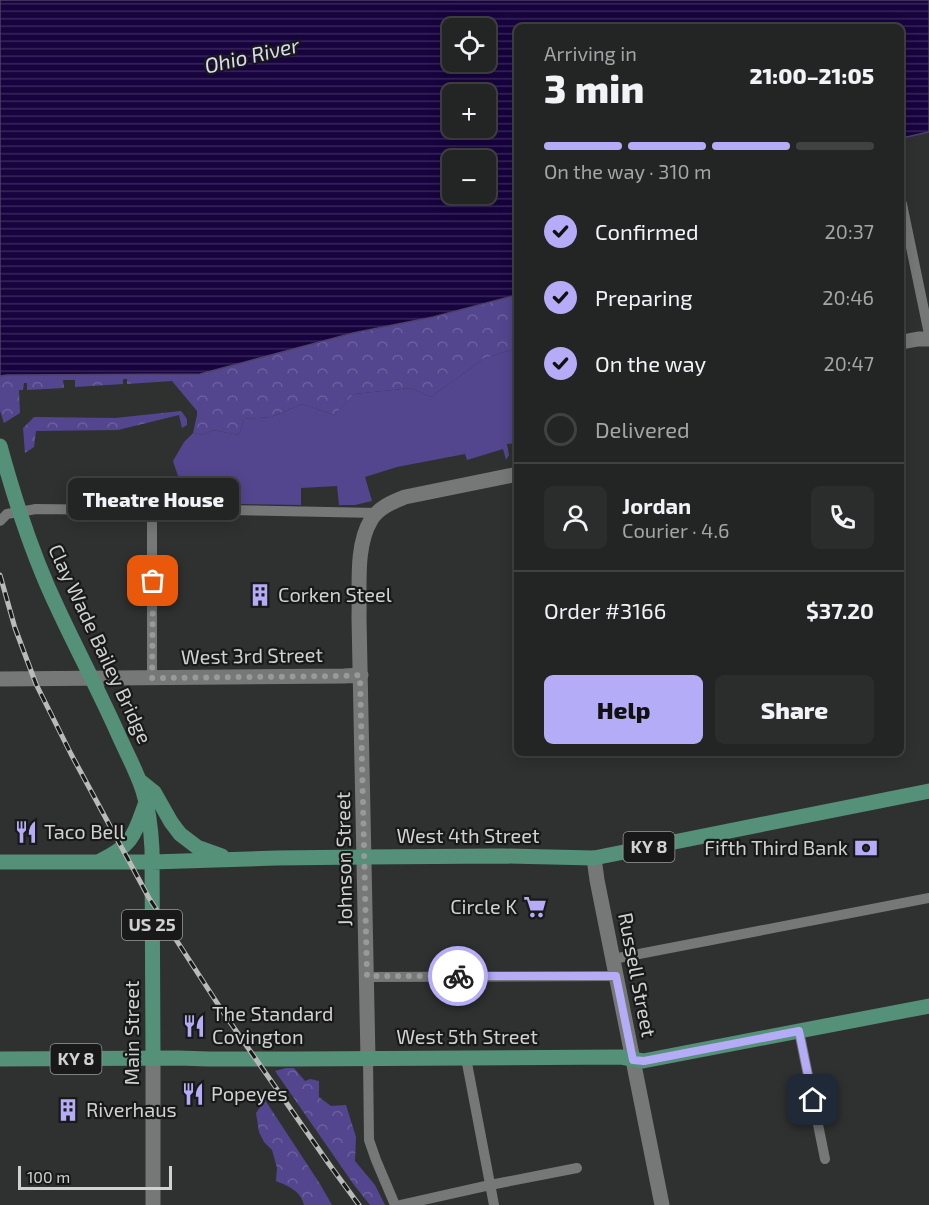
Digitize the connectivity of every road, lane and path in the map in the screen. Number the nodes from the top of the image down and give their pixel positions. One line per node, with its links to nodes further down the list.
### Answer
1 (904, 215): 2 (street)
2 (929, 334)
3 (929, 339): 4 (street)
4 (904, 342)
5 (0, 446): 13 (main road, Clay Wade Bailey Bridge / US 25)
6 (514, 475): 8 (street)
7 (152, 513): 8 (street); 9 (street); 11 (street)
8 (377, 513): 10 (street, Johnson Street)
9 (4, 518)
10 (360, 675): 11 (street, West 3rd Street); 16 (street, Johnson Street)
11 (152, 678): 12 (street, West 3rd Street)
12 (0, 679)
13 (139, 780): 15 (main road, Clay Wade Bailey Bridge / US 25); 18 (main road)
14 (929, 791): 17 (main road, West 4th Street / KY 8)
15 (146, 802): 20 (main road); 21 (main road, Clay Wade Bailey Bridge / US 25)
16 (364, 856): 17 (main road, West 4th Street / KY 8); 18 (main road, West 4th Street / KY 8); 24 (street, Johnson Street)
17 (594, 858): 23 (street, Russell Street)
18 (234, 860): 21 (main road, West 4th Street / KY 8)
19 (0, 862): 20 (main road, West 4th Street / KY 8)
20 (98, 862): 21 (main road, West 4th Street / KY 8)
21 (152, 862): 28 (main road, Main Street / US 25)
22 (929, 898): 23 (street)
23 (613, 959): 25 (street, Russell Street)
24 (367, 976): 25 (street); 31 (street, Johnson Street)
25 (616, 976): 32 (street, Russell Street)
26 (929, 1006): 27 (main road, West 5th Street / KY 8)
27 (799, 1031): 32 (main road, West 5th Street / KY 8); 33 (street)
28 (153, 1058): 30 (main road, West 5th Street / KY 8); 31 (main road, West 5th Street / KY 8); 36 (street, Main Street / US 25)
29 (466, 1058): 31 (main road, West 5th Street / KY 8); 32 (main road, West 5th Street / KY 8); 35 (street)
30 (0, 1059)
31 (368, 1059): 37 (street, Johnson Street)
32 (633, 1060): 40 (street, Russell Street)
33 (825, 1159)
34 (577, 1168): 35 (street)
35 (490, 1185): 38 (street); 39 (street)
36 (153, 1205)
37 (395, 1205)
38 (401, 1205)
39 (494, 1205)
40 (662, 1205)

